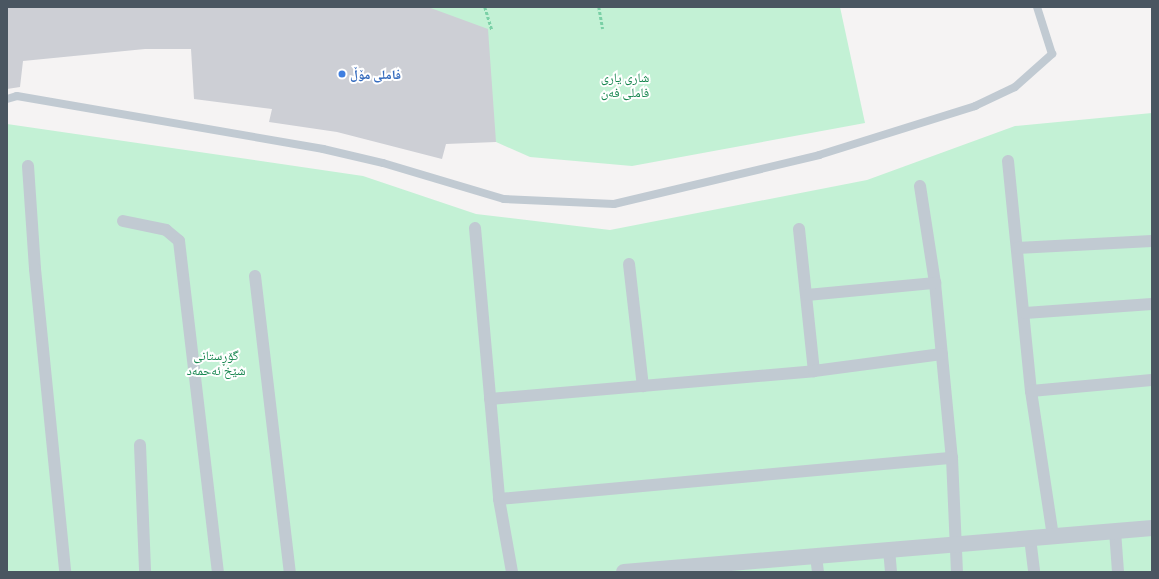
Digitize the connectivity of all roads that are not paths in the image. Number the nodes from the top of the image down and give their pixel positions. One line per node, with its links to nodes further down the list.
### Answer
1 (1037, 7): 2 (lane)
2 (7, 99)
3 (1008, 161): 10 (street)
4 (28, 166): 35 (street)
5 (920, 186): 13 (street)
6 (123, 221): 37 (street)
7 (475, 228): 22 (street)
8 (799, 229): 14 (street)
9 (1152, 241): 10 (street)
10 (1017, 248): 16 (street)
11 (629, 264): 20 (street)
12 (255, 276): 38 (street)
13 (935, 283): 14 (street); 17 (street)
14 (807, 295): 18 (street)
15 (1152, 304): 16 (street)
16 (1025, 313): 21 (street)
17 (942, 354): 18 (street); 24 (street)
18 (814, 371): 20 (street)
19 (1152, 380): 21 (street)
20 (643, 386): 22 (street)
21 (1031, 391): 28 (street)
22 (490, 398): 25 (street)
23 (140, 446): 36 (street)
24 (952, 458): 25 (street); 30 (street)
25 (499, 499): 39 (street)
26 (1152, 528): 27 (street)
27 (1115, 531): 28 (street); 45 (street)
28 (1053, 536): 29 (street)
29 (1030, 538): 30 (street); 44 (street)
30 (954, 544): 31 (street); 43 (street)
31 (890, 549): 32 (street); 42 (street)
32 (816, 556): 33 (street); 41 (street)
33 (744, 567): 34 (street)
34 (663, 570): 40 (street)
35 (65, 572)
36 (145, 572)
37 (218, 572)
38 (290, 572)
39 (512, 572)
40 (624, 572)
41 (818, 572)
42 (891, 572)
43 (957, 572)
44 (1034, 572)
45 (1118, 572)

